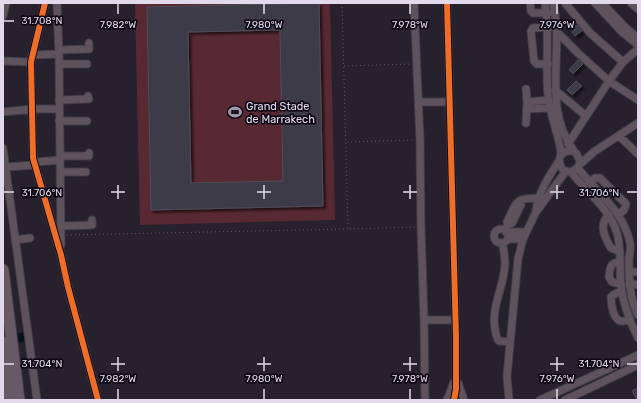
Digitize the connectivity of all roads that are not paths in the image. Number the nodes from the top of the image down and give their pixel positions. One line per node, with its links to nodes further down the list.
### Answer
1 (6, 3): 15 (street)
2 (44, 3): 23 (street)
3 (57, 3): 22 (street)
4 (414, 3): 36 (street)
5 (447, 3): 37 (street)
6 (530, 3): 14 (street)
7 (544, 3): 14 (street)
8 (565, 3): 27 (street)
9 (595, 3): 20 (street)
10 (602, 3): 18 (street)
11 (631, 3): 13 (street)
12 (555, 6): 14 (street); 17 (street)
13 (638, 9)
14 (546, 13): 16 (street)
15 (3, 16)
16 (548, 27): 17 (street); 26 (street); 26 (street)
17 (558, 30): 24 (street); 30 (street)
18 (638, 38)
19 (88, 43): 22 (street)
20 (638, 45)
21 (638, 49): 27 (street)
22 (59, 52): 23 (street); 28 (street)
23 (31, 59): 25 (street); 40 (street)
24 (557, 60): 26 (street); 32 (street)
25 (3, 61)
26 (548, 62): 38 (street)
27 (624, 62): 30 (street)
28 (59, 64): 29 (street); 34 (street)
29 (87, 64)
30 (608, 80): 35 (street); 43 (street)
31 (526, 89): 39 (street)
32 (555, 90): 38 (street); 43 (street)
33 (88, 96): 34 (street)
34 (59, 100): 41 (street)
35 (638, 100)
36 (418, 102): 37 (street); 88 (street)
37 (450, 102): 89 (street)
38 (552, 104): 39 (street); 49 (street); 55 (street)
39 (527, 106): 46 (street)
40 (32, 109): 41 (street); 42 (street); 56 (street)
41 (59, 109): 44 (street)
42 (3, 112)
43 (586, 116): 49 (street)
44 (59, 121): 45 (street); 54 (street)
45 (87, 121)
46 (526, 123)
47 (638, 123): 48 (street)
48 (619, 136): 53 (street); 58 (street)
49 (568, 144): 51 (street)
50 (3, 148): 57 (street)
51 (574, 151): 55 (street); 58 (street)
52 (89, 153): 54 (street)
53 (638, 154)
54 (60, 158): 56 (street); 59 (street)
55 (560, 158): 58 (street); 62 (street)
56 (35, 164): 57 (street); 75 (street)
57 (6, 168): 73 (street)
58 (574, 169): 61 (street); 63 (street); 65 (street)
59 (60, 172): 60 (street); 67 (street)
60 (86, 172)
61 (589, 183): 64 (street); 64 (street)
62 (538, 198): 63 (street); 70 (street)
63 (536, 212): 71 (street)
64 (619, 214): 68 (street)
65 (609, 215): 69 (street); 74 (street)
66 (92, 220): 67 (street)
67 (61, 226): 75 (street)
68 (626, 230): 69 (street); 77 (street)
69 (617, 233): 74 (street)
70 (506, 234): 71 (street); 85 (street)
71 (525, 235): 86 (street)
72 (30, 238): 73 (street)
73 (15, 240): 100 (street)
74 (620, 252): 78 (street)
75 (61, 255): 101 (street)
76 (638, 257): 77 (street)
77 (630, 258): 80 (street)
78 (620, 262): 84 (street); 84 (street)
79 (3, 270): 92 (highway)
80 (629, 272): 81 (street); 82 (street)
81 (638, 272)
82 (629, 285): 83 (street); 87 (street)
83 (638, 285)
84 (621, 288): 90 (street); 90 (street)
85 (501, 290): 86 (street); 93 (street)
86 (515, 290): 93 (street)
87 (638, 315)
88 (424, 320): 89 (street); 102 (street)
89 (455, 320): 96 (street)
90 (630, 320): 91 (street)
91 (638, 338)
92 (7, 341): 98 (highway); 99 (highway)
93 (510, 342): 107 (street)
94 (638, 355): 108 (street)
95 (638, 365): 109 (street)
96 (456, 378): 97 (street); 103 (street); 106 (street)
97 (456, 389): 104 (street); 105 (street)
98 (10, 400)
99 (19, 400)
100 (37, 400)
101 (98, 400)
102 (425, 400)
103 (447, 400)
104 (454, 400)
105 (460, 400)
106 (464, 400)
107 (509, 400)
108 (540, 400)
109 (565, 400)

